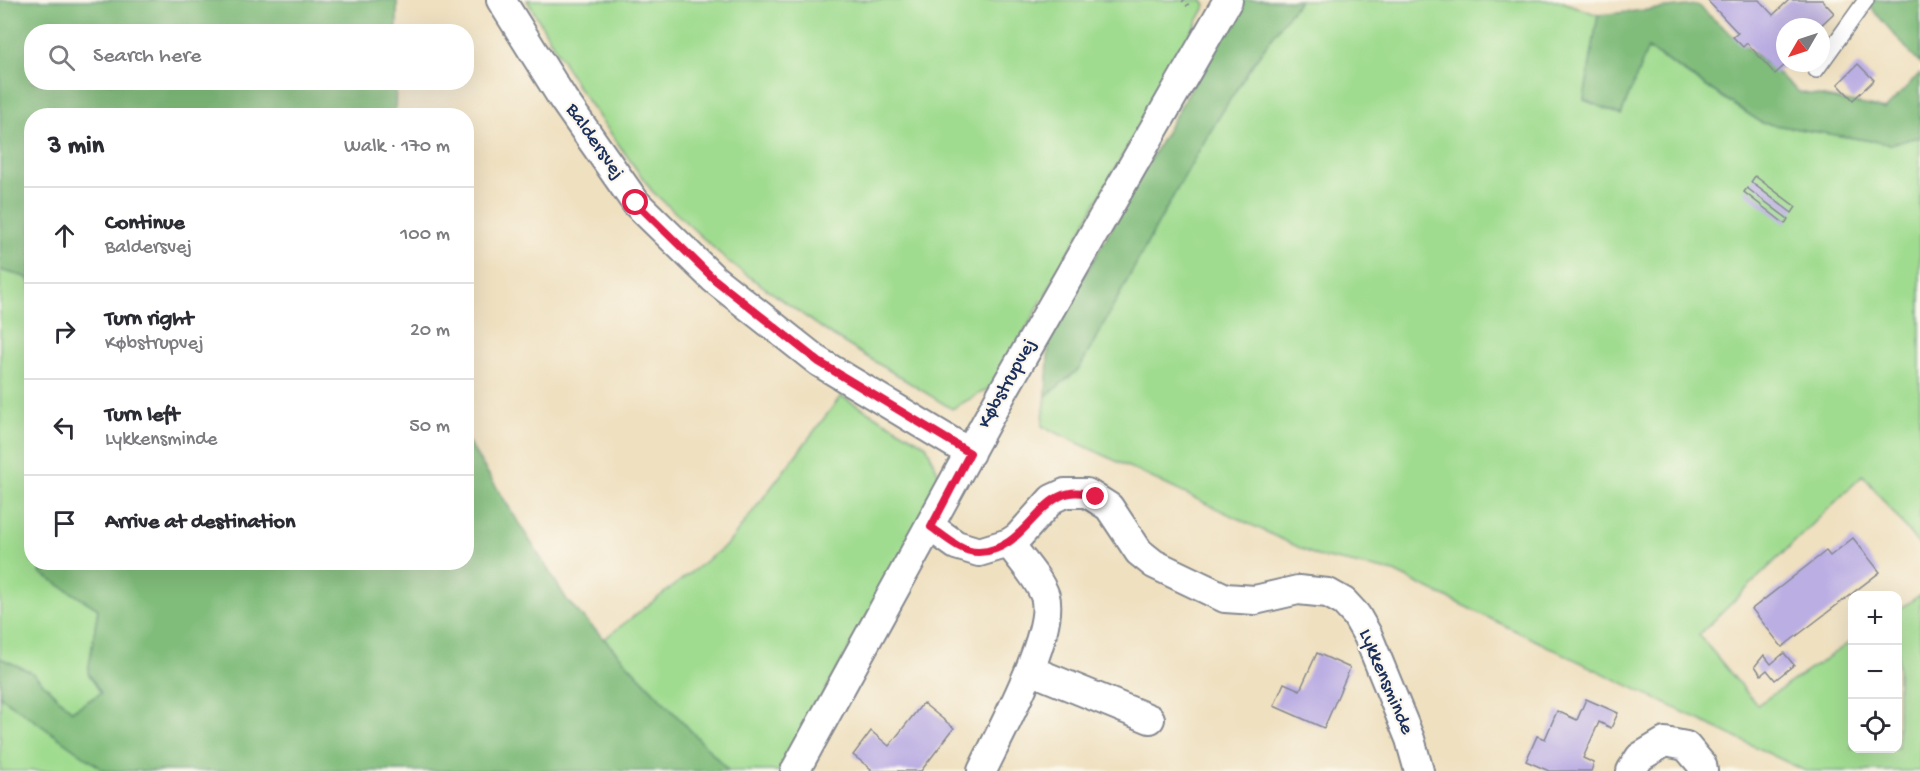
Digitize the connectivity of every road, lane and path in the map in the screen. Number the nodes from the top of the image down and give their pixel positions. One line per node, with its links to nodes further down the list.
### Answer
1 (501, 0): 5 (street, Baldersvej)
2 (1228, 0): 5 (street, Købstrupvej)
3 (1866, 0): 4 (lane)
4 (1830, 50)
5 (970, 453): 6 (street, Købstrupvej)
6 (931, 527): 7 (street, Lykkensminde); 10 (street, Købstrupvej)
7 (1009, 543): 8 (street); 12 (street, Lykkensminde)
8 (1030, 670): 9 (street); 11 (street)
9 (1150, 719)
10 (795, 771)
11 (982, 771)
12 (1419, 771)
13 (1630, 771): 14 (street)
14 (1703, 771)

